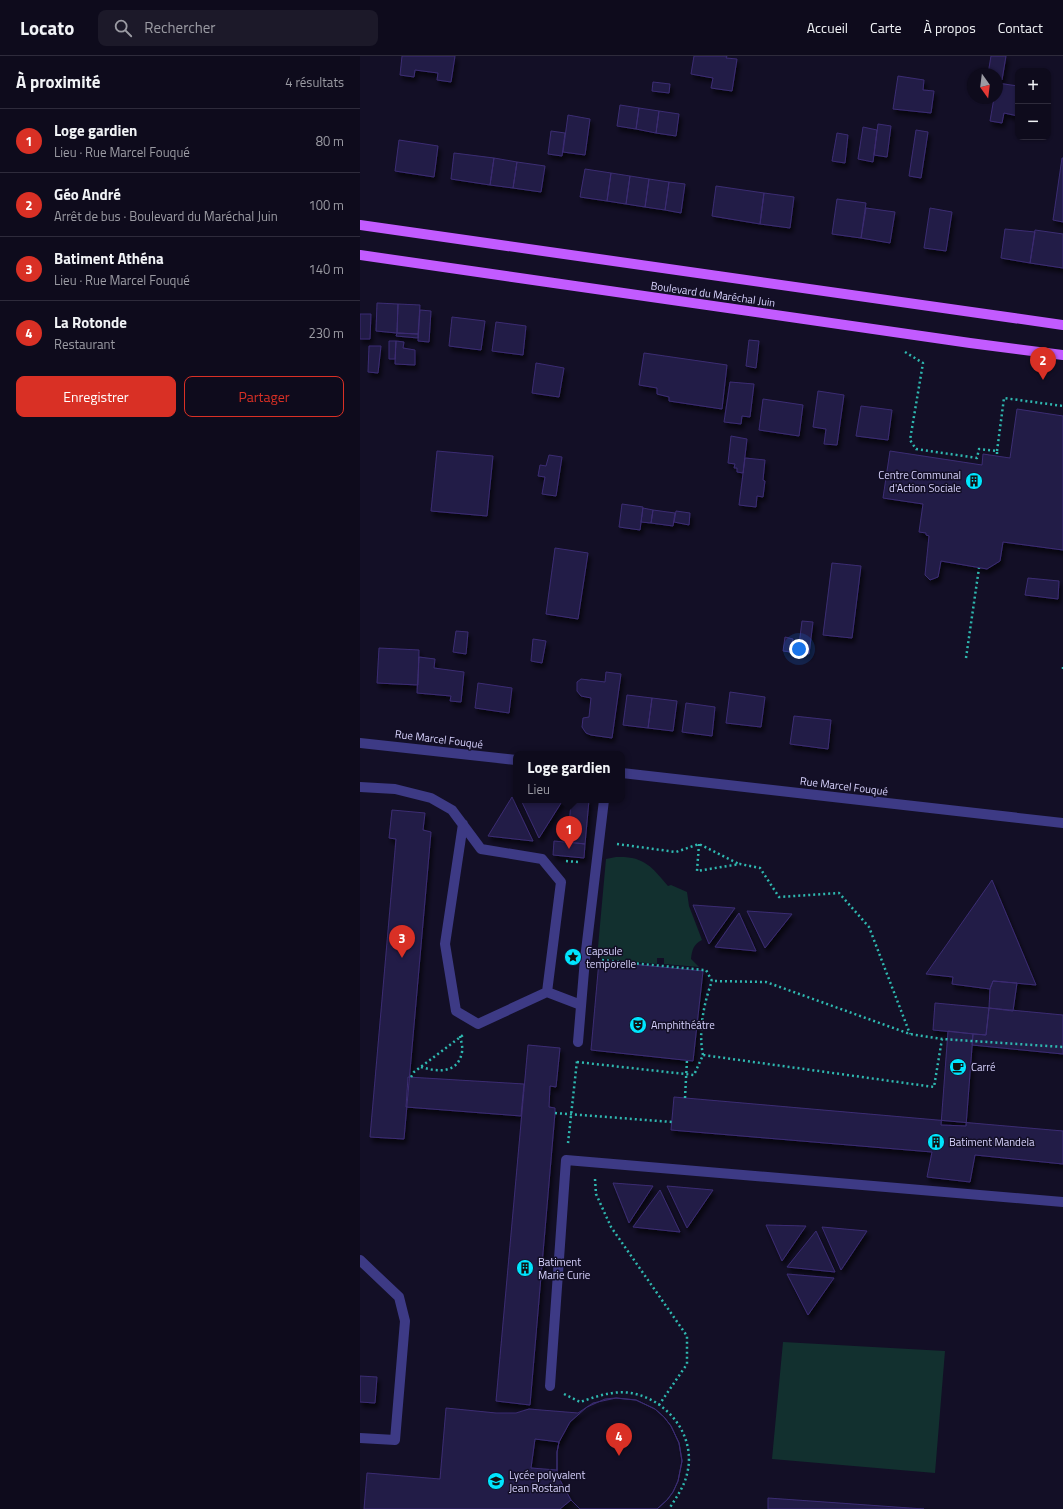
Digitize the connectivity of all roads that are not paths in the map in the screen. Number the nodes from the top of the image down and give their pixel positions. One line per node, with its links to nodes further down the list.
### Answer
1 (360, 225): 3 (main road, Boulevard du Maréchal Juin)
2 (360, 255): 4 (main road, Boulevard du Maréchal Juin)
3 (1063, 325)
4 (1063, 355)
5 (360, 743): 6 (street, Rue Marcel Fouqué)
6 (513, 760)
7 (625, 773): 10 (street, Rue Marcel Fouqué)
8 (360, 787): 11 (street)
9 (604, 803): 13 (street)
10 (1063, 823)
11 (463, 824): 12 (street); 12 (street)
12 (547, 992): 13 (street)
13 (581, 1005): 14 (street)
14 (578, 1042)
15 (1063, 1202): 17 (street)
16 (360, 1260): 18 (street)
17 (550, 1386)
18 (360, 1438)

